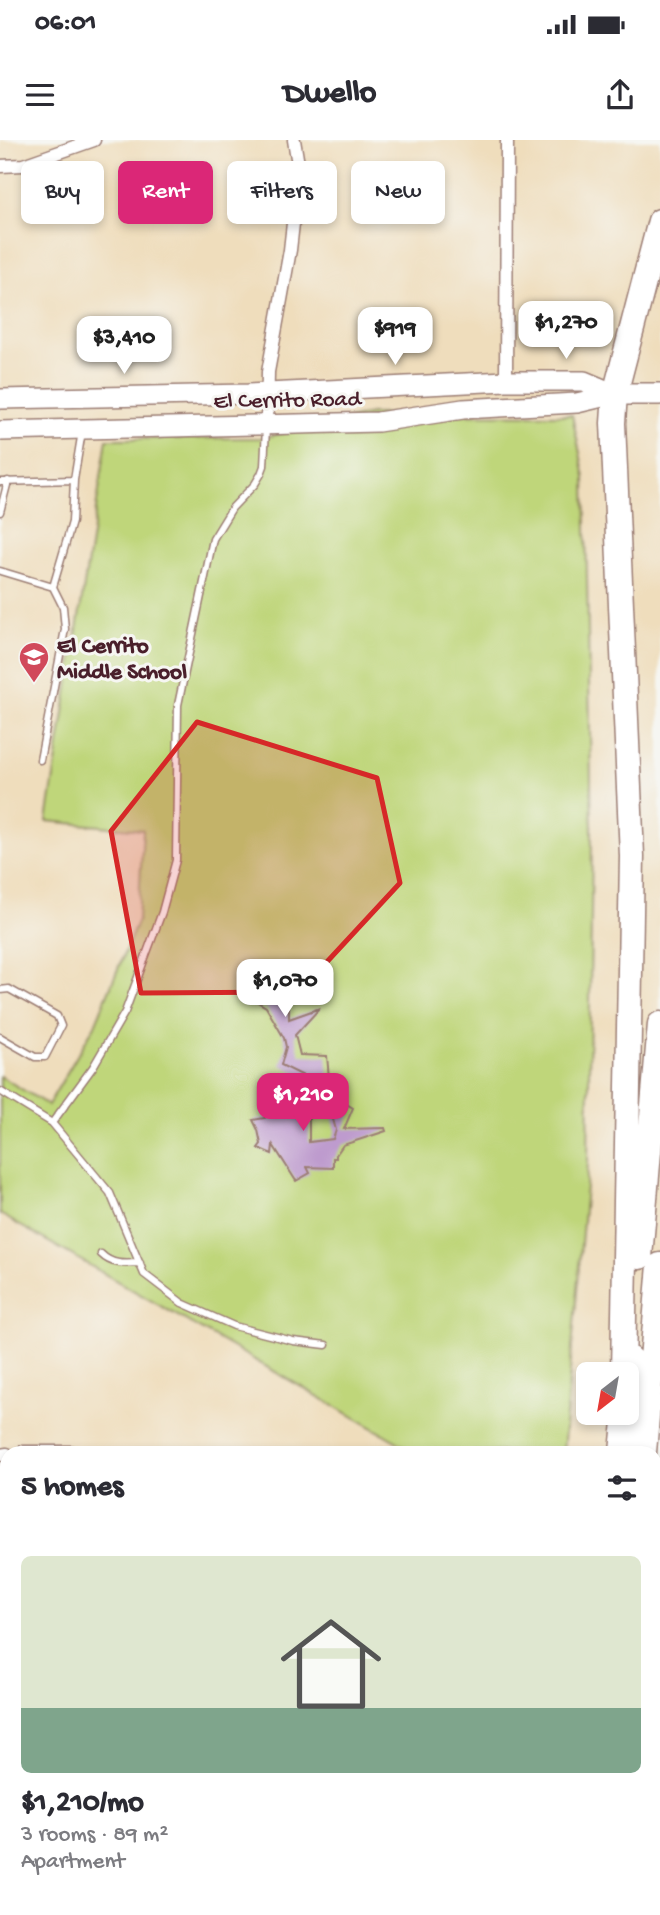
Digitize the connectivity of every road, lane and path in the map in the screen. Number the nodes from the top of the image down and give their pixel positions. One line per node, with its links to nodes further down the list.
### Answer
1 (94, 140): 4 (street)
2 (293, 140): 7 (street)
3 (507, 140): 6 (street)
4 (0, 166)
5 (660, 221): 8 (highway)
6 (506, 381): 7 (main road, El Cerrito Road); 8 (main road, El Cerrito Road)
7 (267, 393): 10 (main road, El Cerrito Road); 11 (street)
8 (615, 394): 9 (main road, El Cerrito Road); 11 (main road, El Cerrito Road); 30 (highway)
9 (660, 394)
10 (0, 399)
11 (267, 426): 12 (main road, El Cerrito Road); 25 (lane)
12 (82, 429): 13 (main road, El Cerrito Road); 14 (lane)
13 (0, 431)
14 (74, 480): 15 (lane); 19 (lane)
15 (9, 481): 16 (lane); 17 (lane)
16 (0, 482)
17 (0, 512)
18 (0, 571): 19 (lane)
19 (53, 587): 20 (lane)
20 (40, 760)
21 (0, 990): 23 (lane)
22 (660, 1024): 31 (highway)
23 (0, 1037)
24 (0, 1091): 25 (lane)
25 (52, 1123): 27 (lane)
26 (101, 1254): 27 (lane)
27 (140, 1263): 29 (lane)
28 (660, 1265): 34 (highway)
29 (326, 1345)
30 (623, 1362)
31 (630, 1362)
32 (623, 1425): 33 (highway)
33 (622, 1446)
34 (645, 1446)

